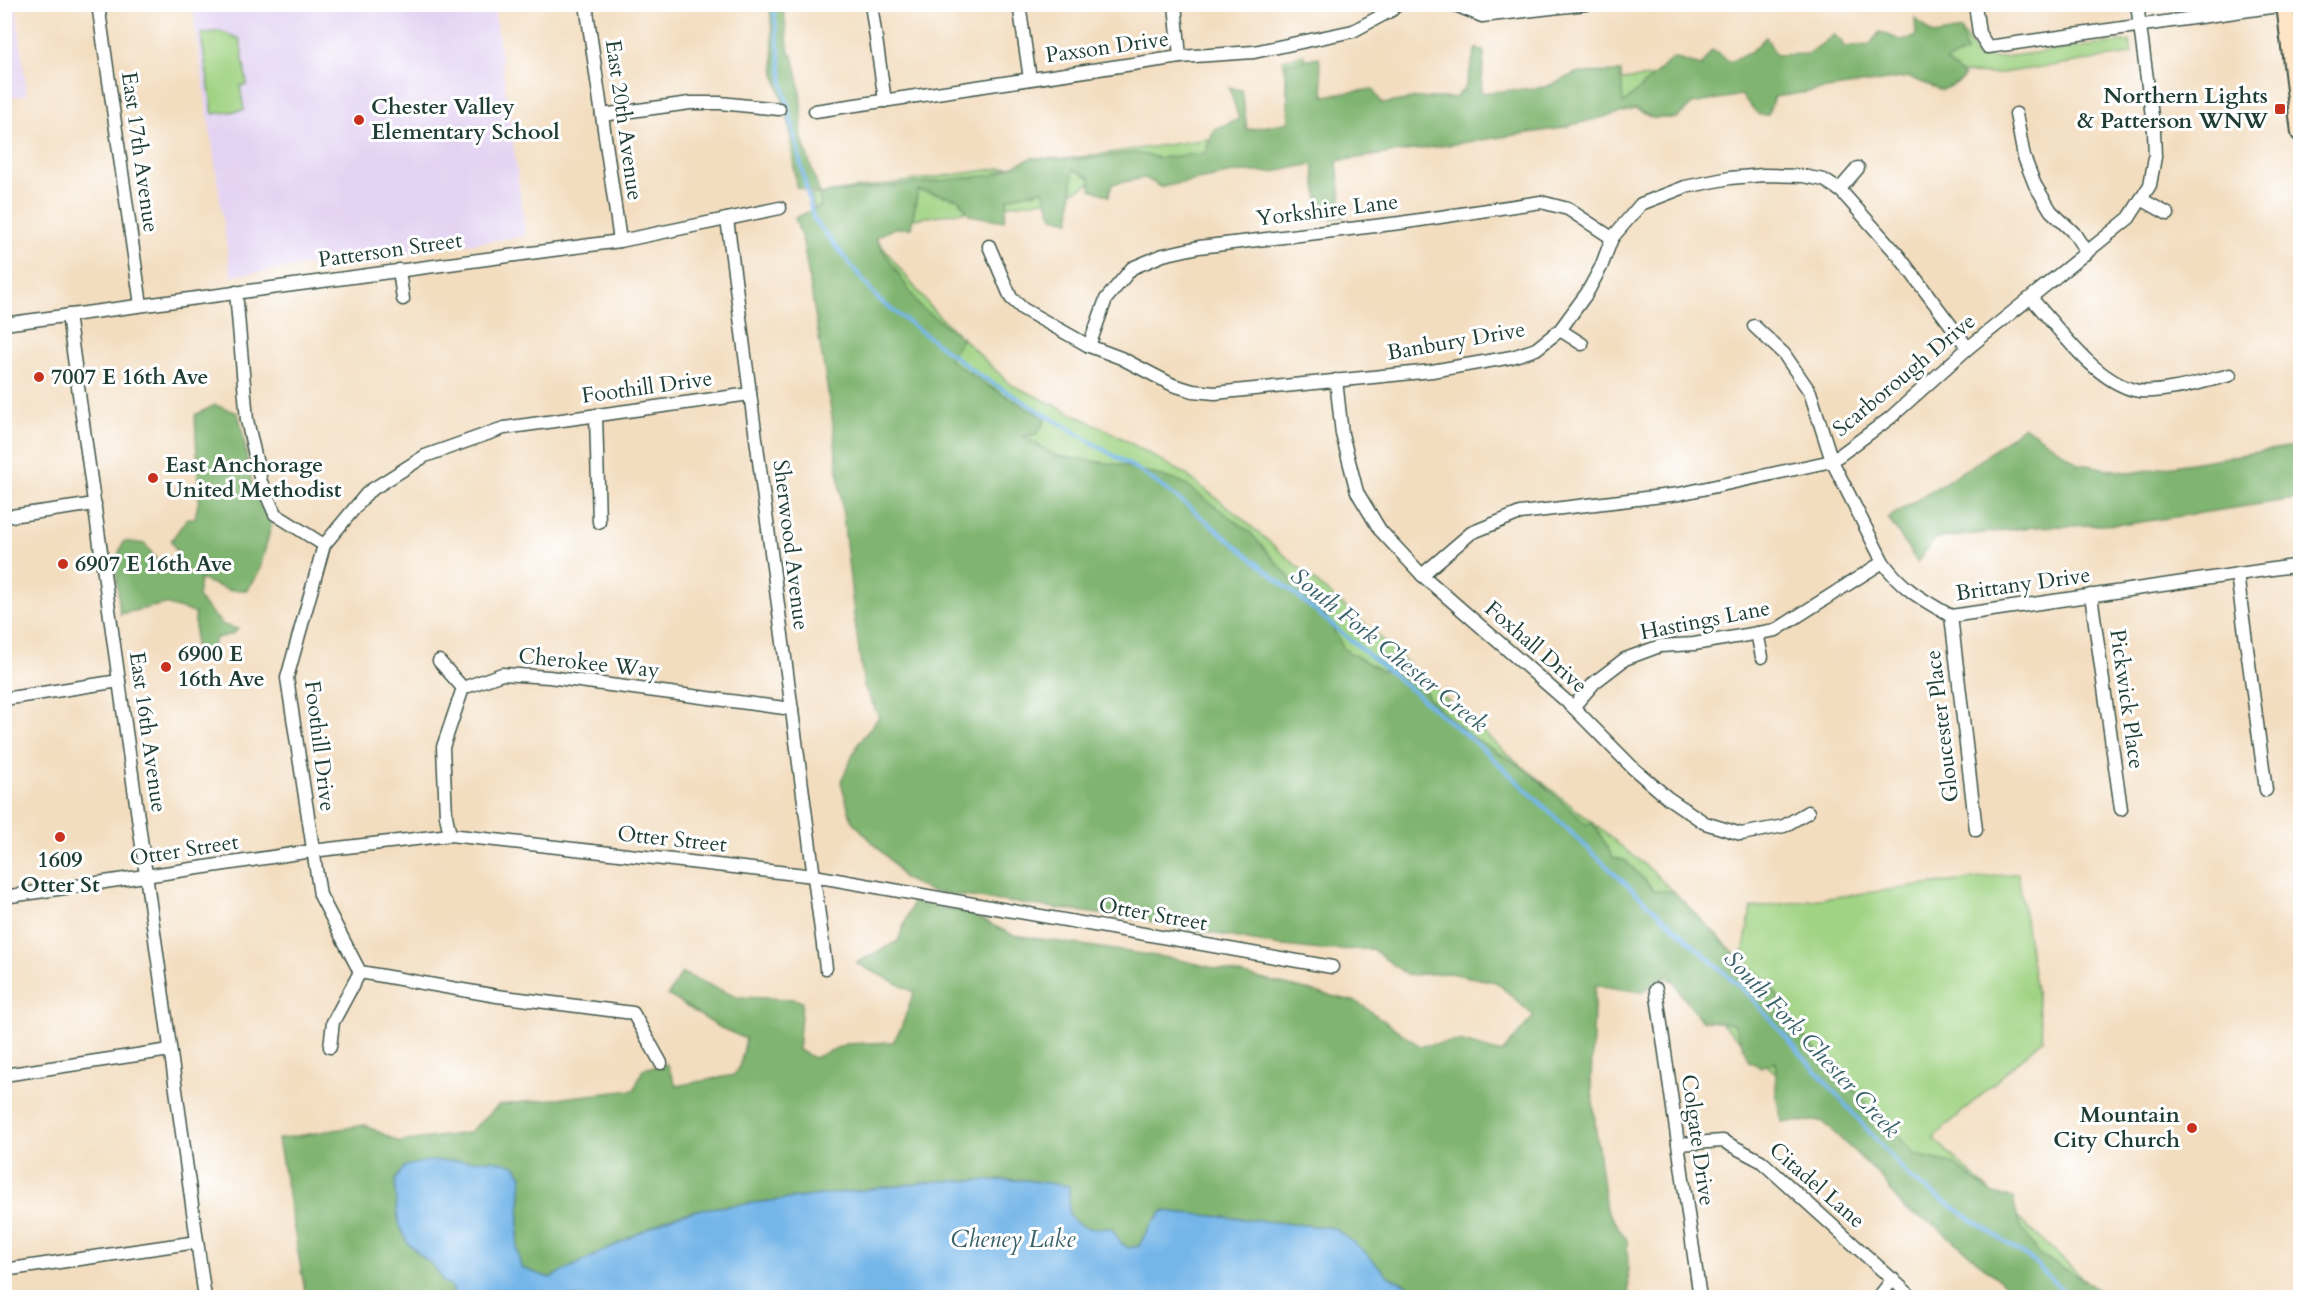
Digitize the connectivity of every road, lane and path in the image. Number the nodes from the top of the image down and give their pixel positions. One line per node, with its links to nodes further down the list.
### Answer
1 (98, 4): 35 (street, East 17th Avenue)
2 (586, 4): 19 (street, East 20th Avenue)
3 (871, 4): 15 (street)
4 (1019, 4): 14 (street)
5 (1175, 4): 13 (street)
6 (1453, 4): 7 (street)
7 (1586, 4)
8 (1975, 4): 12 (street)
9 (2137, 4): 12 (street, Scarborough Drive)
10 (2285, 5): 12 (street); 20 (main road)
11 (1392, 6): 13 (street, Paxson Drive)
12 (2140, 25): 23 (street, Scarborough Drive)
13 (1180, 57): 14 (street, Paxson Drive)
14 (1030, 79): 15 (street, Paxson Drive)
15 (885, 101): 17 (street, Paxson Drive)
16 (779, 110): 19 (street)
17 (815, 111)
18 (2016, 114): 30 (street)
19 (602, 115): 28 (street, East 20th Avenue)
20 (2301, 133)
21 (1858, 168): 22 (street)
22 (1839, 189): 27 (street, Banbury Drive); 42 (street, Banbury Drive)
23 (2141, 199): 25 (street); 30 (street, Scarborough Drive)
24 (780, 208): 26 (street, Patterson Street)
25 (2168, 214)
26 (727, 219): 28 (street, Patterson Street); 45 (street, Sherwood Avenue)
27 (1612, 237): 39 (street, Banbury Drive); 41 (street, Yorkshire Lane)
28 (620, 241): 31 (street, Patterson Street)
29 (989, 246): 41 (street, Banbury Drive)
30 (2087, 253): 33 (street, Scarborough Drive)
31 (399, 270): 32 (street, Patterson Street); 34 (street)
32 (236, 292): 35 (street, Patterson Street); 51 (street)
33 (2031, 298): 42 (street, Scarborough Drive); 43 (street)
34 (404, 299)
35 (141, 305): 36 (street, Patterson Street)
36 (68, 315): 37 (street, Patterson Street); 48 (street, East 16th Avenue)
37 (4, 324)
38 (1754, 326): 47 (street, Brittany Drive)
39 (1560, 330): 40 (street); 44 (street, Banbury Drive)
40 (1582, 344)
41 (1089, 346): 44 (street, Banbury Drive)
42 (1968, 348): 47 (street, Scarborough Drive)
43 (2230, 375)
44 (1336, 380): 55 (street, Foxhall Drive)
45 (750, 394): 46 (street, Foothill Drive); 65 (street, Sherwood Avenue)
46 (596, 415): 50 (street); 51 (street, Foothill Drive)
47 (1832, 461): 52 (street, Brittany Drive); 55 (street, Scarborough Drive)
48 (94, 504): 49 (street); 61 (street, East 16th Avenue)
49 (4, 517)
50 (599, 522)
51 (324, 545): 71 (street, Foothill Drive)
52 (1883, 562): 57 (street, Brittany Drive); 58 (street, Hastings Lane)
53 (2301, 565): 54 (street, Brittany Drive)
54 (2237, 574): 56 (street, Brittany Drive); 66 (street)
55 (1422, 575): 64 (street, Foxhall Drive)
56 (2091, 596): 57 (street, Brittany Drive); 67 (street, Pickwick Place)
57 (1951, 616): 69 (street, Gloucester Place)
58 (1756, 633): 59 (street); 64 (street, Hastings Lane)
59 (1762, 657)
60 (439, 661): 62 (street)
61 (119, 681): 63 (street); 73 (street, East 16th Avenue)
62 (463, 688): 65 (street, Cherokee Way); 70 (street)
63 (4, 699)
64 (1573, 707): 68 (street, Foxhall Drive)
65 (792, 709): 72 (street, Sherwood Avenue)
66 (2266, 790)
67 (2121, 809)
68 (1808, 812)
69 (1976, 830)
70 (450, 836): 71 (street, Otter Street); 72 (street, Otter Street)
71 (312, 851): 73 (street, Otter Street); 77 (street, Foothill Drive)
72 (814, 876): 75 (street, Otter Street); 76 (street, Sherwood Avenue)
73 (147, 877): 74 (street, Otter Street); 80 (street, East 16th Avenue)
74 (4, 897)
75 (1332, 967)
76 (826, 968)
77 (360, 972): 79 (street); 81 (street)
78 (1656, 989): 83 (street, Colgate Drive)
79 (330, 1047)
80 (170, 1050): 82 (street); 84 (street, East 16th Avenue)
81 (661, 1063)
82 (4, 1076)
83 (1678, 1144): 86 (street, Citadel Lane); 88 (street, Colgate Drive)
84 (197, 1242): 85 (street); 87 (street, East 16th Avenue)
85 (4, 1270)
86 (1893, 1279): 89 (street); 90 (street, Citadel Lane)
87 (205, 1298)
88 (1700, 1298)
89 (1878, 1298)
90 (1913, 1298)

